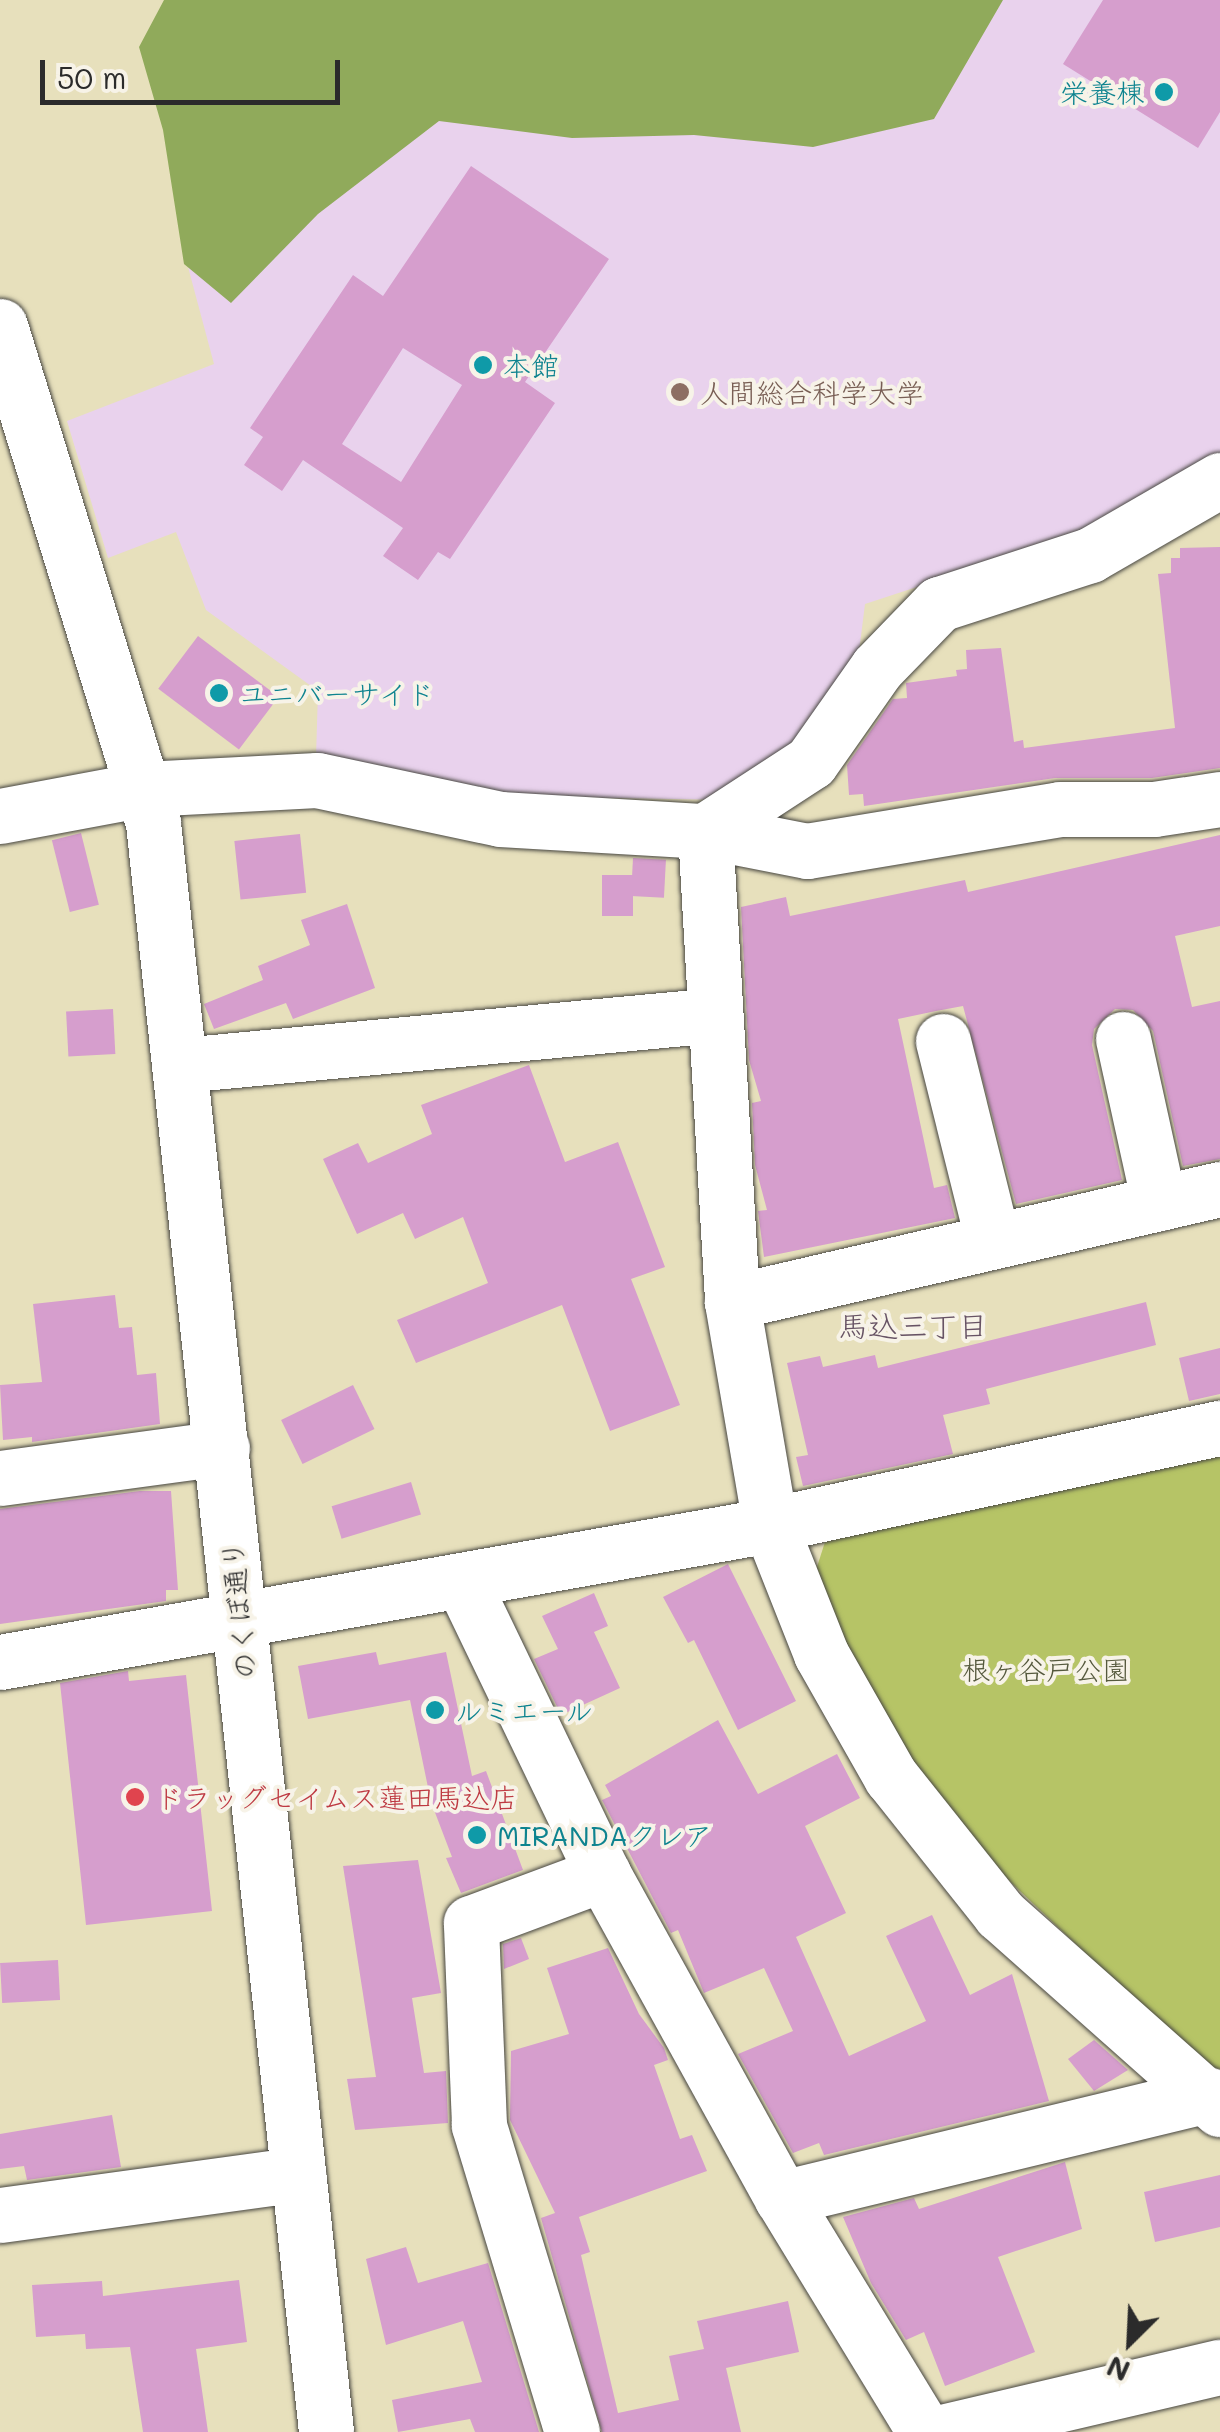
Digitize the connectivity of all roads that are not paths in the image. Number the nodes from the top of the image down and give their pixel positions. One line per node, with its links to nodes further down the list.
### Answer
1 (0, 326): 3 (street, のくぼ通り)
2 (1220, 480): 6 (street)
3 (144, 788): 5 (street); 6 (street); 10 (street, のくぼ通り)
4 (1220, 800): 6 (street)
5 (0, 816)
6 (705, 831): 7 (street)
7 (716, 1015): 10 (street); 14 (street)
8 (1123, 1039): 12 (street)
9 (943, 1041): 13 (street)
10 (181, 1065): 16 (street, のくぼ通り)
11 (1220, 1189): 12 (street)
12 (1159, 1202): 13 (street)
13 (992, 1238): 14 (street)
14 (732, 1302): 18 (street)
15 (1220, 1428): 18 (street)
16 (222, 1448): 17 (street); 20 (street, のくぼ通り)
17 (0, 1478)
18 (770, 1525): 19 (street); 23 (street)
19 (462, 1581): 20 (street); 22 (street)
20 (238, 1618): 21 (street); 24 (street, のくぼ通り)
21 (0, 1662)
22 (603, 1874): 25 (street); 29 (street)
23 (1214, 2102): 25 (street)
24 (298, 2174): 26 (street); 28 (street, のくぼ通り)
25 (782, 2198): 30 (street)
26 (0, 2215)
27 (1220, 2367): 31 (street)
28 (326, 2432)
29 (572, 2432)
30 (925, 2432)
31 (942, 2432)

